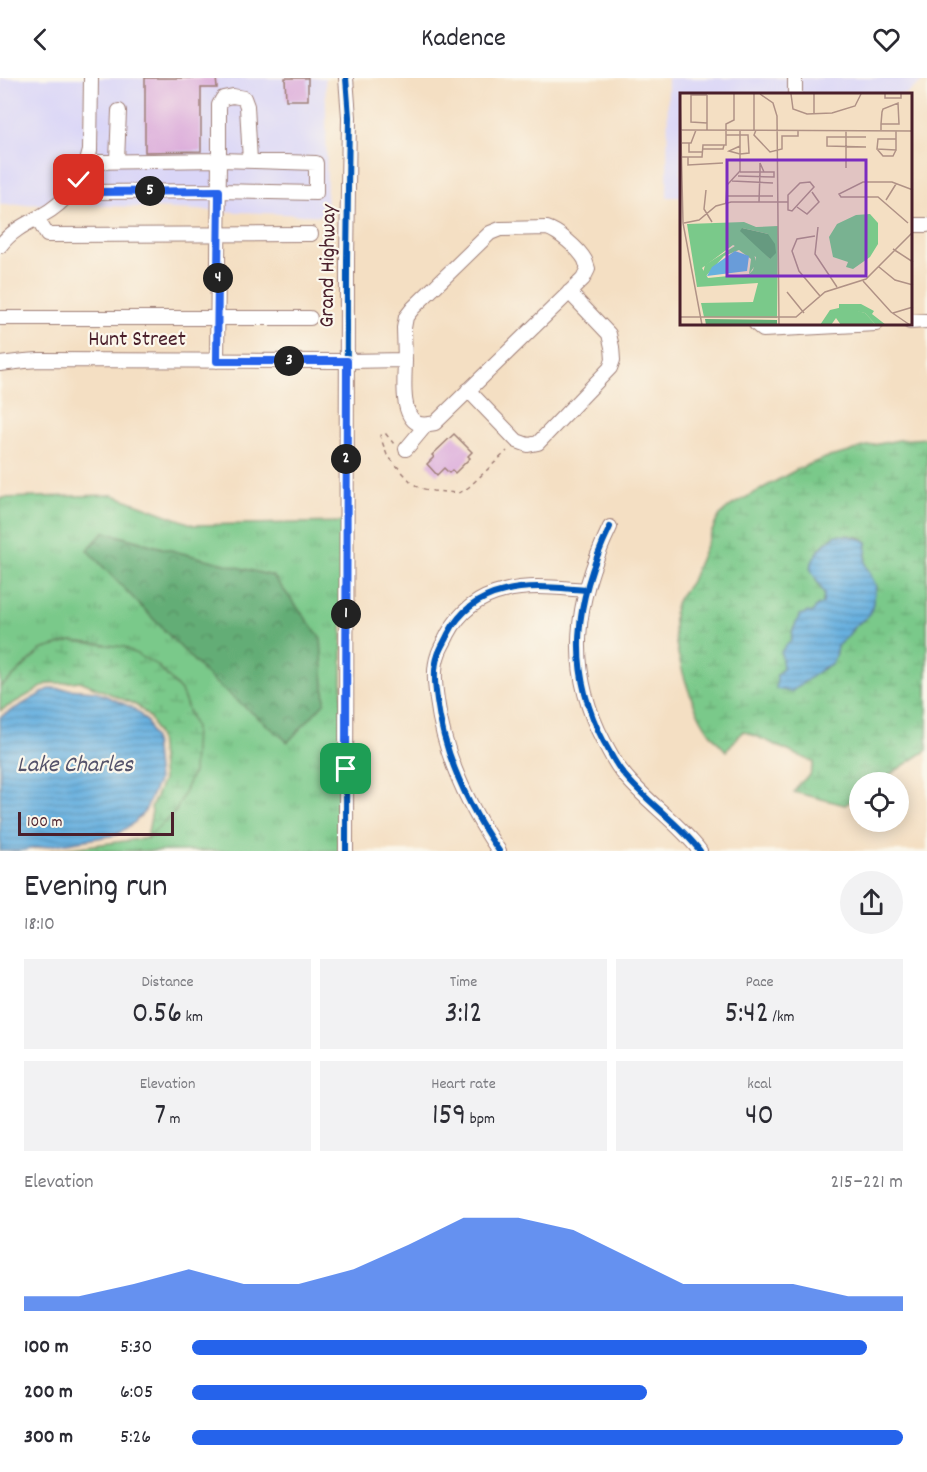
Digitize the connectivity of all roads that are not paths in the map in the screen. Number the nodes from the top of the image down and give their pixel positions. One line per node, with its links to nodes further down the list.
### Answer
1 (91, 78): 7 (street)
2 (346, 78): 24 (street, Grand Highway)
3 (119, 111): 5 (street)
4 (219, 160): 5 (street); 6 (street); 6 (street); 9 (street)
5 (117, 161): 7 (street)
6 (250, 161): 9 (street)
7 (87, 162): 8 (street)
8 (73, 189): 9 (street); 10 (street)
9 (219, 191): 11 (street)
10 (37, 218): 11 (street); 13 (street)
11 (218, 234): 12 (street); 16 (street)
12 (311, 234)
13 (0, 246)
14 (569, 292): 22 (street); 26 (street); 26 (street)
15 (0, 318): 16 (street)
16 (218, 318): 17 (street); 23 (street)
17 (310, 318)
18 (927, 321): 19 (street)
19 (912, 322)
20 (758, 326): 21 (street)
21 (838, 326)
22 (405, 360): 24 (street, Hunt Street); 27 (street)
23 (217, 361): 24 (street, Hunt Street); 25 (street, Hunt Street)
24 (347, 361): 31 (street, Grand Highway)
25 (0, 364)
26 (468, 390): 27 (street)
27 (426, 425): 28 (street)
28 (402, 449)
29 (610, 527): 30 (street)
30 (586, 590): 32 (street); 33 (street)
31 (346, 851)
32 (499, 851)
33 (700, 851)

